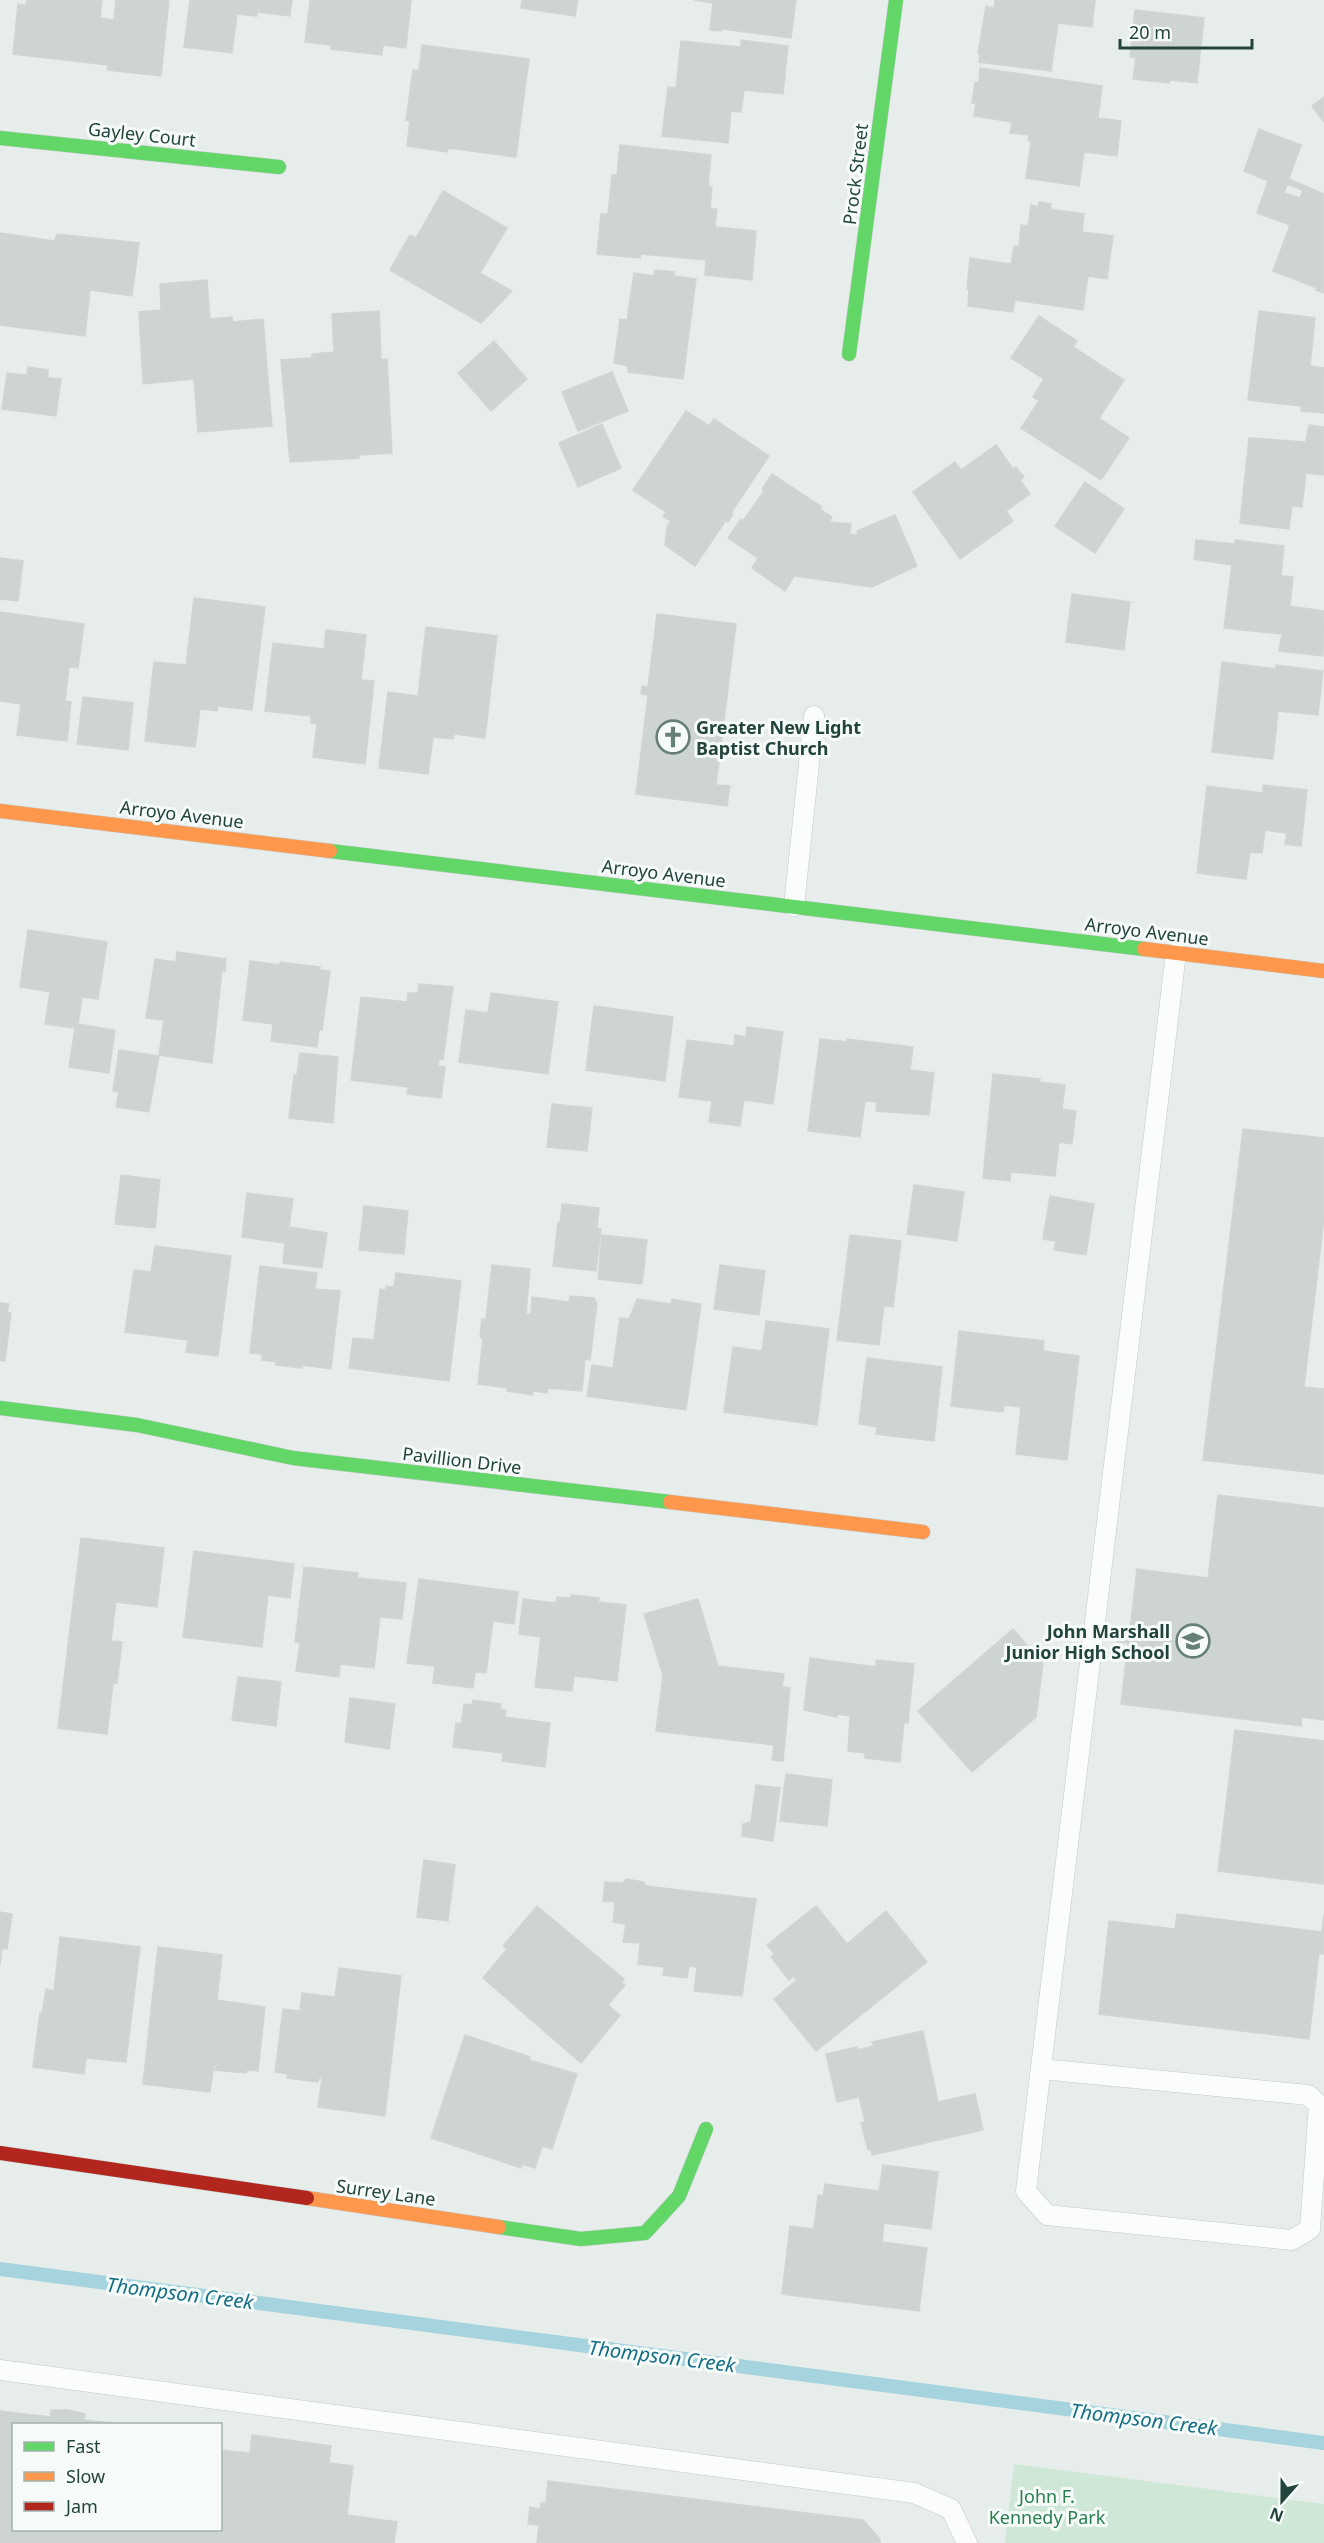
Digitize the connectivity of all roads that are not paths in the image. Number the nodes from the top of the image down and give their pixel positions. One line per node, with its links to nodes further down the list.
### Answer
1 (896, 0): 4 (street, Prock Street)
2 (0, 138): 3 (street, Gayley Court)
3 (279, 167)
4 (849, 354)
5 (814, 716): 7 (lane)
6 (0, 811): 7 (street, Arroyo Avenue)
7 (794, 906): 8 (street, Arroyo Avenue)
8 (1176, 953): 9 (street, Arroyo Avenue); 12 (lane)
9 (1324, 971)
10 (0, 1408): 11 (street, Pavillion Drive)
11 (923, 1532)
12 (1041, 2069): 12 (lane)
13 (706, 2129): 14 (street, Surrey Lane)
14 (0, 2152)
15 (0, 2370): 16 (lane)
16 (967, 2543)

